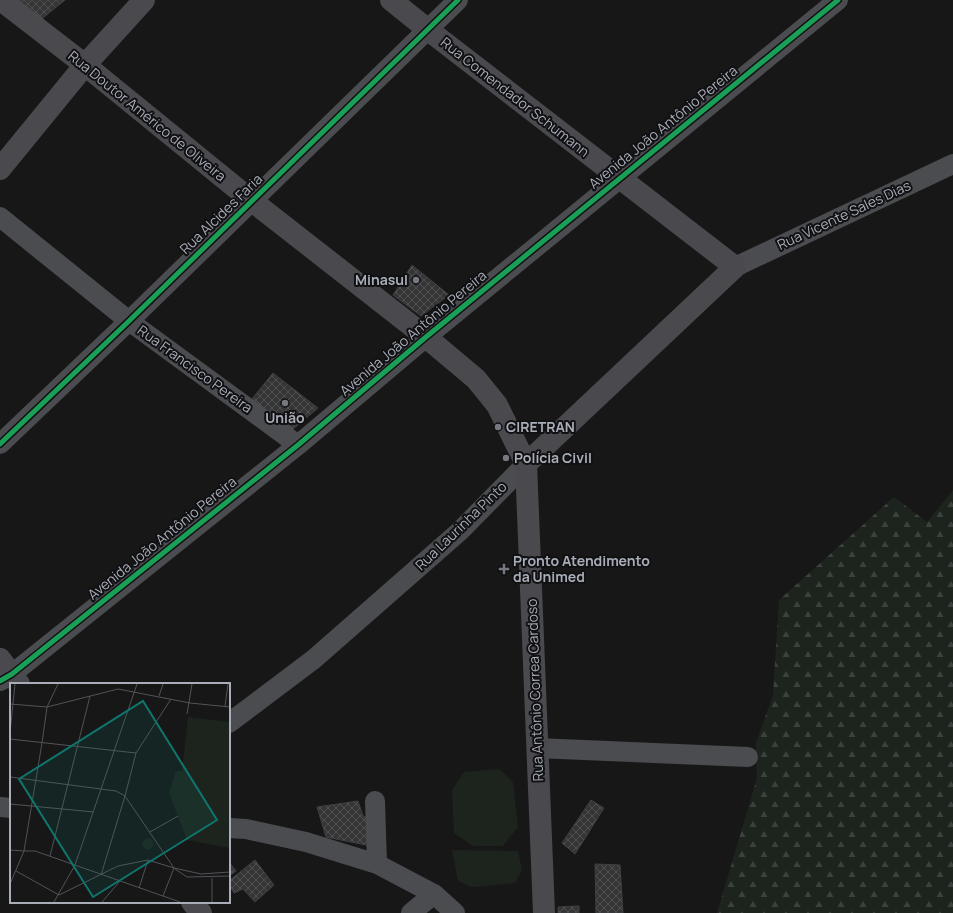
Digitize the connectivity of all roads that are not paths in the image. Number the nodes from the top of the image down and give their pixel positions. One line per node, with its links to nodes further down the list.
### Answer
1 (1, 0): 7 (main road, Rua Doutor Américo de Oliveira)
2 (144, 0): 7 (main road)
3 (391, 0): 6 (main road, Rua Comendador Schumann)
4 (458, 0): 6 (street, Rua Alcides Faria)
5 (838, 0): 10 (street, Avenida João Antônio Pereira)
6 (427, 29): 10 (main road, Rua Comendador Schumann); 11 (street, Rua Alcides Faria)
7 (85, 65): 9 (main road); 11 (main road, Rua Doutor Américo de Oliveira)
8 (953, 164): 13 (street, Rua Vicente Sales Dias)
9 (0, 169)
10 (620, 178): 13 (main road, Rua Comendador Schumann); 15 (street, Avenida João Antônio Pereira)
11 (252, 201): 14 (street, Rua Alcides Faria); 15 (main road, Rua Doutor Américo de Oliveira)
12 (0, 216): 14 (street, Rua Francisco Pereira)
13 (735, 267): 18 (main road, Rua Laurinha Pinto)
14 (129, 321): 16 (street, Rua Alcides Faria); 17 (street, Rua Francisco Pereira)
15 (426, 337): 17 (street, Avenida João Antônio Pereira); 18 (main road, Rua Antônio Correa Cardoso)
16 (0, 444)
17 (298, 444): 19 (street, Avenida João Antônio Pereira)
18 (526, 464): 20 (street, Rua Laurinha Pinto); 21 (main road, Rua Antônio Correa Cardoso)
19 (8, 674)
20 (230, 722)
21 (537, 748): 22 (street); 33 (main road, Rua Antônio Correa Cardoso)
22 (748, 757)
23 (374, 801): 27 (street)
24 (0, 807): 25 (street)
25 (10, 808)
26 (230, 828): 27 (street)
27 (377, 864): 28 (street)
28 (434, 894): 31 (street); 32 (street)
29 (193, 903): 30 (main road)
30 (201, 913)
31 (411, 913)
32 (455, 913)
33 (544, 913)

